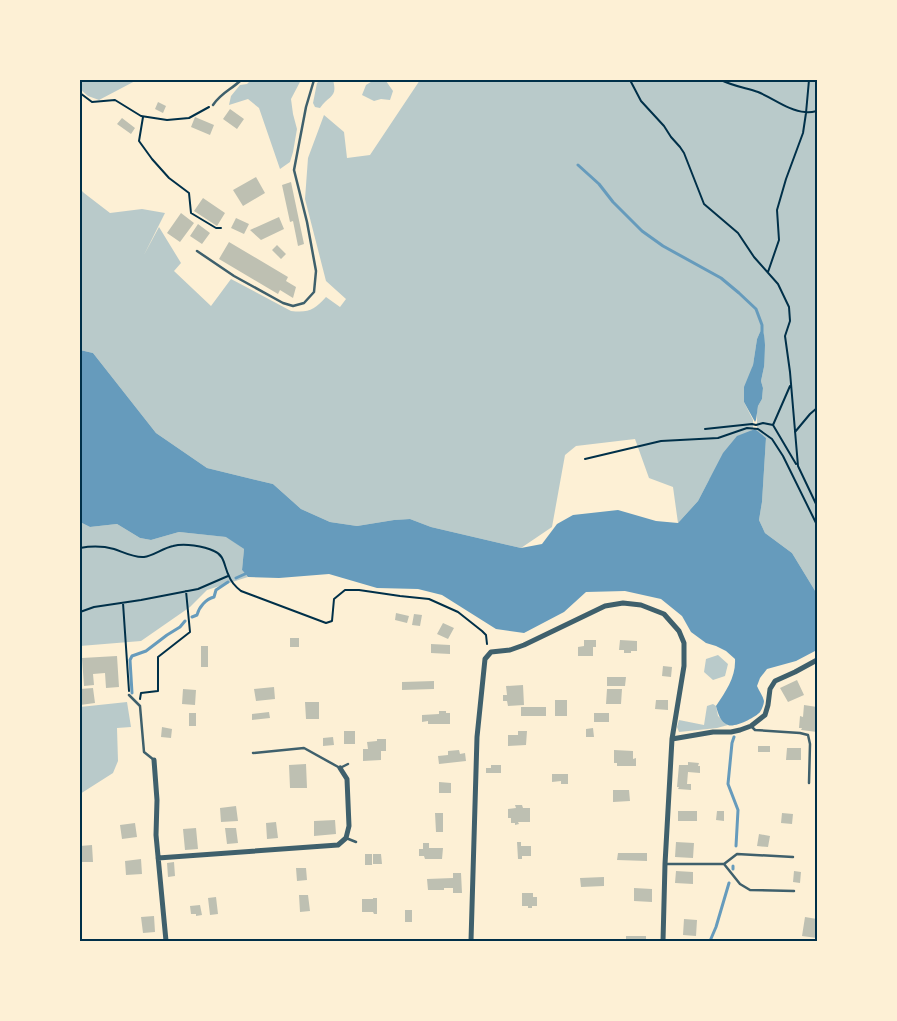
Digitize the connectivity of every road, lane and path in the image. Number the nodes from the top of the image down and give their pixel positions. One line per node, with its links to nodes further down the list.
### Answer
1 (241, 80): 7 (lane)
2 (314, 80): 12 (lane)
3 (630, 80): 13 (path)
4 (721, 80): 9 (path)
5 (808, 80): 9 (path)
6 (80, 93): 10 (path)
7 (213, 105): 10 (path)
8 (817, 111): 9 (path)
9 (806, 113): 13 (path)
10 (143, 116): 11 (path)
11 (221, 228)
12 (197, 251)
13 (768, 272): 14 (path)
14 (790, 386): 16 (path); 18 (path)
15 (817, 408): 18 (path)
16 (774, 425): 17 (path); 20 (path)
17 (705, 429)
18 (795, 432): 20 (path)
19 (584, 459): 22 (path)
20 (798, 466): 21 (path)
21 (817, 506)
22 (817, 525)
23 (80, 548): 24 (path)
24 (228, 576): 25 (path); 28 (path)
25 (186, 591): 26 (path); 31 (path)
26 (123, 603): 27 (path); 30 (path)
27 (80, 612)
28 (488, 644)
29 (817, 660): 32 (street)
30 (129, 695): 31 (lane)
31 (140, 706): 35 (lane)
32 (751, 726): 33 (street); 38 (lane)
33 (672, 740): 43 (street); 47 (street)
34 (253, 753): 37 (lane)
35 (154, 760): 42 (street)
36 (348, 764): 37 (lane)
37 (340, 768): 39 (street)
38 (809, 783)
39 (346, 838): 40 (lane); 42 (street)
40 (356, 842)
41 (792, 857): 44 (lane)
42 (158, 858): 46 (street)
43 (665, 864): 44 (lane); 48 (street)
44 (724, 864): 45 (lane)
45 (794, 892)
46 (166, 941)
47 (471, 941)
48 (663, 941)

